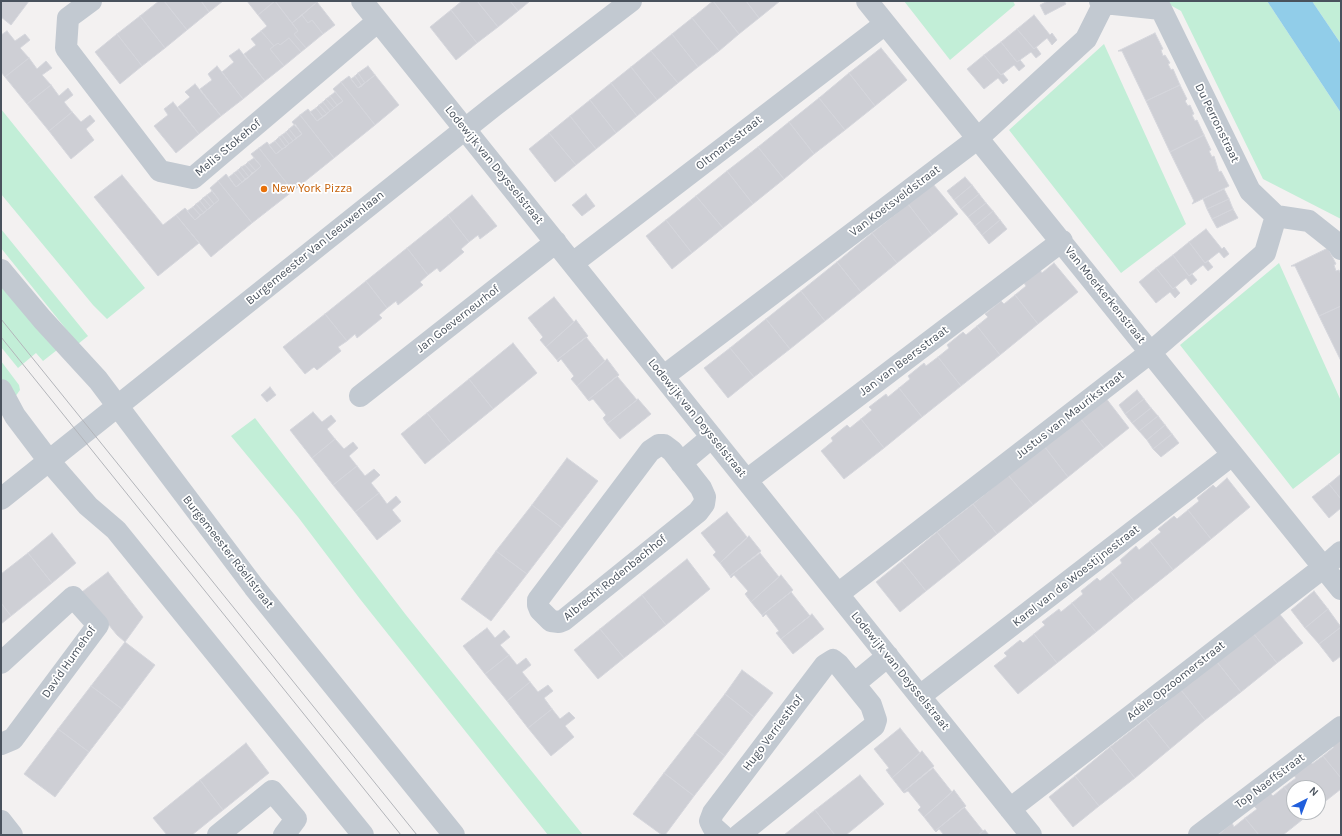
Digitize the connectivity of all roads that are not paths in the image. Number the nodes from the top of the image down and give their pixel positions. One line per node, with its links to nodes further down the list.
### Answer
1 (91, 1): 6 (street, Melis Stokehof)
2 (362, 1): 6 (street, Lodewijk van Deysselstraat)
3 (631, 1): 8 (street, Burgemeester Van Leeuwenlaan)
4 (867, 1): 7 (street, Van Moerkerkenstraat)
5 (1102, 2): 9 (street, Van Koetsveldstraat); 10 (street, Du Perronstraat)
6 (378, 21): 8 (street, Lodewijk van Deysselstraat)
7 (885, 24): 9 (street, Van Moerkerkenstraat); 14 (street, Oltmansstraat)
8 (465, 129): 12 (street, Lodewijk van Deysselstraat); 20 (street, Burgemeester Van Leeuwenlaan)
9 (977, 139): 11 (street, Van Moerkerkenstraat); 17 (street, Van Koetsveldstraat)
10 (1276, 216): 13 (street); 16 (street, Justus van Maurikstraat)
11 (1062, 241): 16 (street, Van Moerkerkenstraat); 25 (street, Jan van Beersstraat)
12 (556, 242): 14 (street, Lodewijk van Deysselstraat); 19 (street, Jan Goeverneurhof)
13 (1341, 249)
14 (573, 263): 17 (street, Lodewijk van Deysselstraat)
15 (1, 270): 20 (street, Burgemeester Röellstraat)
16 (1151, 352): 22 (street, Van Moerkerkenstraat); 30 (street, Justus van Maurikstraat)
17 (664, 376): 21 (street, Lodewijk van Deysselstraat)
18 (1, 390): 23 (street)
19 (360, 396)
20 (118, 406): 23 (street, Burgemeester Van Leeuwenlaan); 43 (street, Burgemeester Röellstraat)
21 (712, 437): 24 (street); 25 (street, Lodewijk van Deysselstraat)
22 (1232, 455): 28 (street, Van Moerkerkenstraat); 34 (street, Karel van de Woestijnestraat)
23 (49, 461): 26 (street, Burgemeester Van Leeuwenlaan); 42 (street)
24 (681, 463): 24 (street, Albrecht Rodenbachhof)
25 (747, 480): 30 (street, Lodewijk van Deysselstraat)
26 (1, 499)
27 (1341, 552): 28 (street, Adèle Opzoomerstraat)
28 (1324, 567): 29 (street, Van Moerkerkenstraat); 37 (street, Adèle Opzoomerstraat)
29 (1341, 589)
30 (838, 594): 31 (street, Lodewijk van Deysselstraat)
31 (888, 656): 33 (street); 34 (street, Lodewijk van Deysselstraat)
32 (1, 663): 36 (street, David Humehof)
33 (854, 684): 44 (street, Hugo Verriesthof); 45 (street, Hugo Verriesthof)
34 (920, 696): 37 (street, Lodewijk van Deysselstraat)
35 (1341, 728): 47 (street, Top Naeffstraat)
36 (1, 744)
37 (1010, 809): 46 (street, Lodewijk van Deysselstraat)
38 (1, 821): 39 (street)
39 (12, 835)
40 (218, 835): 41 (street)
41 (284, 835)
42 (363, 835)
43 (454, 835)
44 (722, 835)
45 (739, 835)
46 (1031, 835)
47 (1199, 835)

